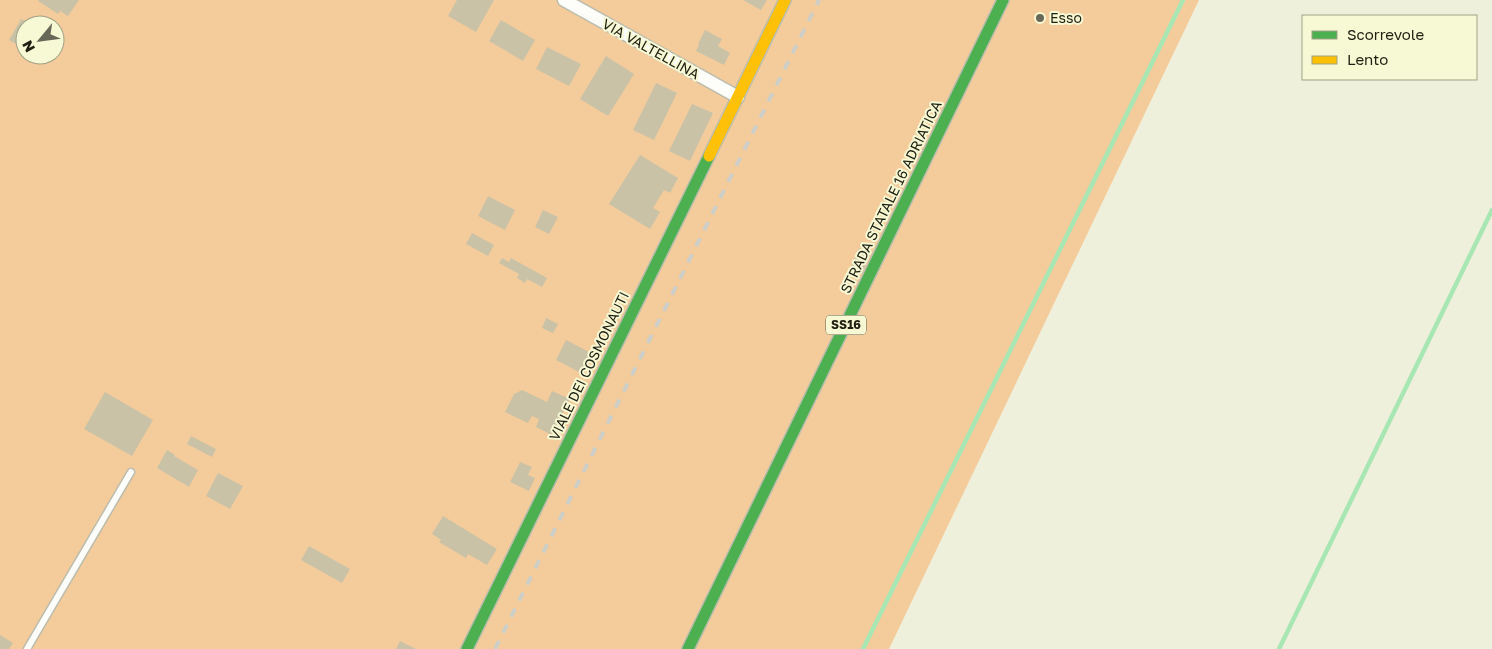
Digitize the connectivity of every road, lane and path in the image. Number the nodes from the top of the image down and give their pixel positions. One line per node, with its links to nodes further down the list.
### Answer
1 (564, 0): 4 (street, VIA VALTELLINA)
2 (785, 0): 4 (street, VIALE DEI COSMONAUTI)
3 (1003, 0): 8 (street, STRADA STATALE 16 ADRIATICA / SS16)
4 (738, 97): 7 (street, VIALE DEI COSMONAUTI)
5 (131, 472): 6 (lane)
6 (27, 649)
7 (467, 649)
8 (688, 649)

